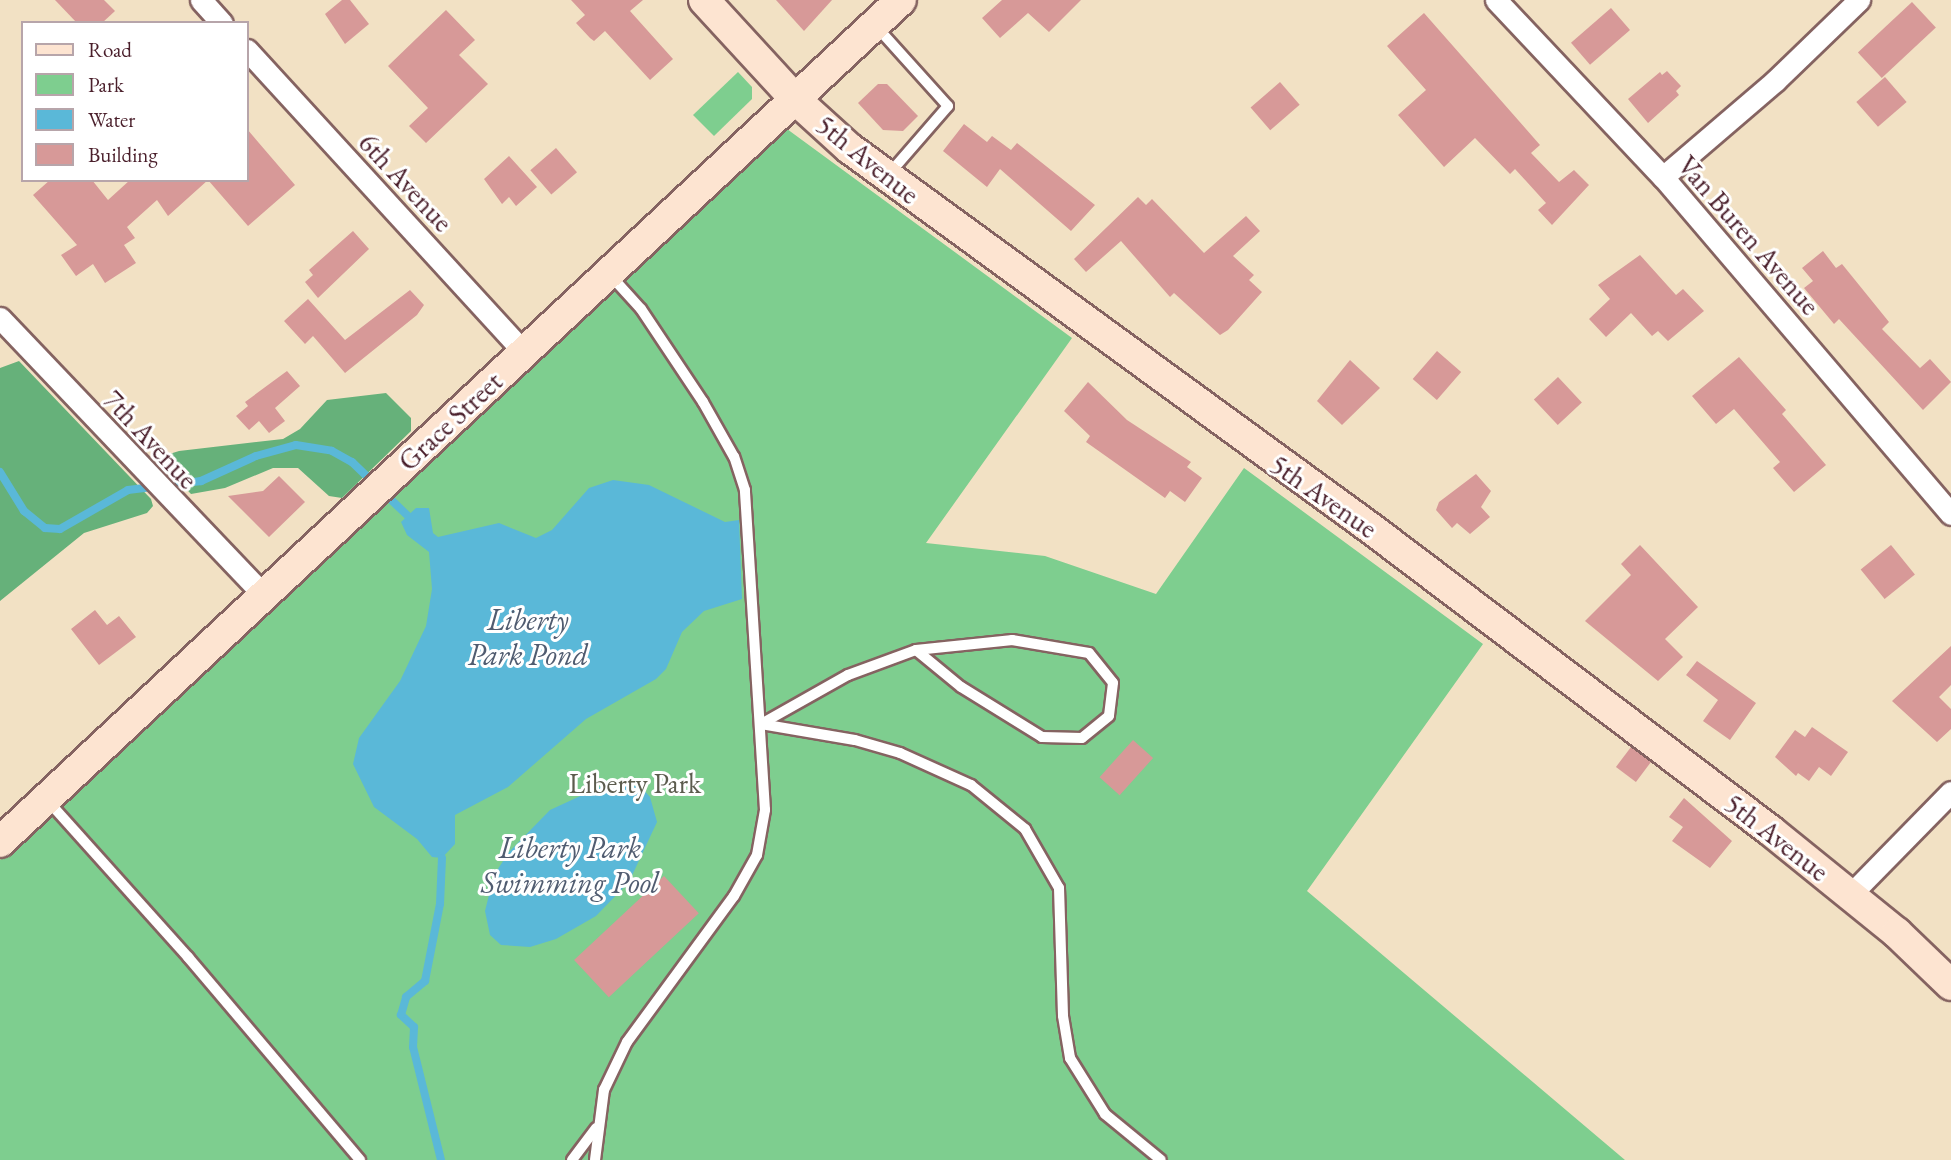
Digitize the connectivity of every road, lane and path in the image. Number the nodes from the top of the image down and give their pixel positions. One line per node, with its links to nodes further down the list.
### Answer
1 (201, 0): 6 (street)
2 (704, 0): 9 (street, 5th Avenue)
3 (901, 0): 7 (street, Grace Street)
4 (1496, 0): 11 (street, Van Buren Avenue)
5 (1859, 0): 11 (street)
6 (220, 21)
7 (874, 25): 9 (street, Grace Street); 10 (lane)
8 (248, 51): 14 (street, 6th Avenue)
9 (795, 99): 10 (street, 5th Avenue); 12 (street, Grace Street)
10 (886, 177): 22 (street, 5th Avenue)
11 (1663, 177): 15 (street, Van Buren Avenue)
12 (608, 273): 14 (street, Grace Street); 18 (lane)
13 (0, 318): 16 (street, 7th Avenue)
14 (524, 352): 16 (street, Grace Street)
15 (1951, 514)
16 (264, 595): 20 (street, Grace Street)
17 (916, 650): 17 (lane); 18 (lane)
18 (761, 724): 24 (lane); 28 (lane)
19 (1951, 792): 22 (street)
20 (46, 799): 21 (street, Grace Street); 25 (lane)
21 (0, 842)
22 (1850, 895): 23 (street, 5th Avenue)
23 (1951, 985)
24 (596, 1128): 26 (lane); 27 (lane)
25 (360, 1160)
26 (572, 1160)
27 (595, 1160)
28 (1161, 1160)

